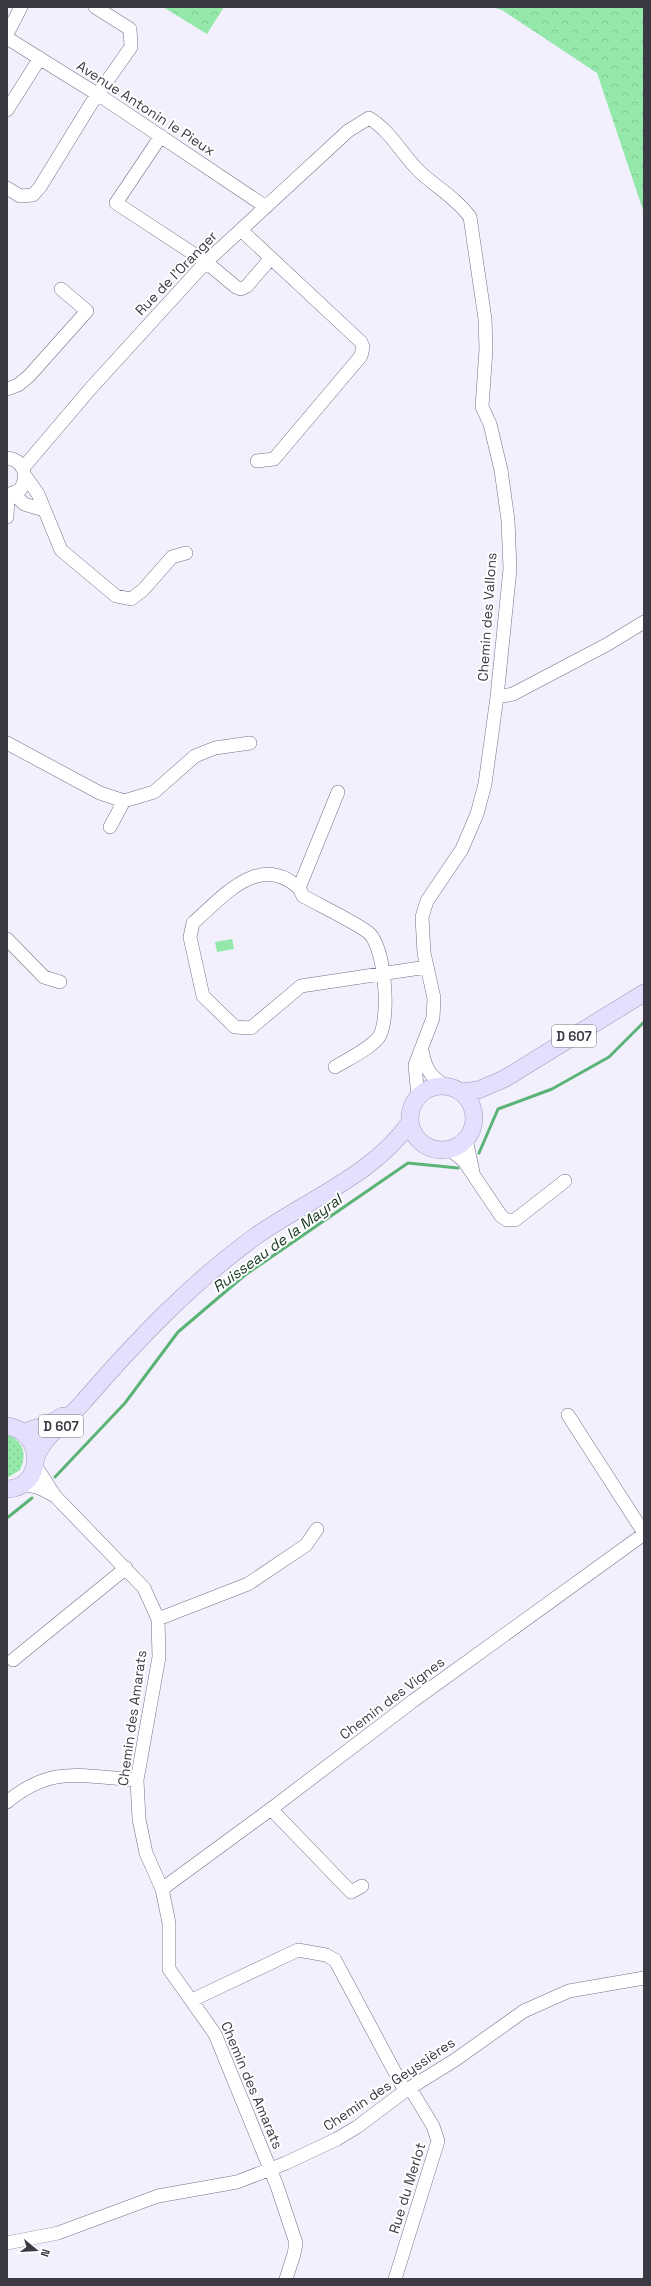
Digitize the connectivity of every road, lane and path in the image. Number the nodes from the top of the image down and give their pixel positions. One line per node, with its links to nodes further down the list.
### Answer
1 (21, 7): 3 (street)
2 (95, 7): 6 (street)
3 (7, 34)
4 (7, 38): 5 (street, Avenue Antonin le Pieux)
5 (40, 58): 6 (street, Avenue Antonin le Pieux); 7 (street)
6 (99, 95): 9 (street, Avenue Antonin le Pieux); 10 (street)
7 (7, 110)
8 (370, 118): 11 (street, Rue de l'Oranger); 25 (street, Chemin des Vallons)
9 (161, 136): 11 (street, Avenue Antonin le Pieux); 14 (street)
10 (7, 188)
11 (266, 207): 12 (street, Rue de l'Oranger)
12 (241, 230): 13 (street); 14 (street, Rue de l'Oranger)
13 (270, 259): 14 (street); 18 (street)
14 (206, 262): 19 (street, Rue de l'Oranger)
15 (61, 289): 16 (street)
16 (7, 389)
17 (7, 458): 19 (street)
18 (257, 461)
19 (24, 472): 20 (street, Rue de l'Oranger); 21 (street)
20 (10, 495): 21 (street); 22 (street)
21 (44, 510): 23 (street)
22 (7, 516)
23 (186, 553)
24 (644, 622): 25 (street)
25 (497, 697): 33 (street, Chemin des Vallons)
26 (7, 743): 29 (street)
27 (250, 743): 29 (street)
28 (338, 792): 31 (street)
29 (124, 801): 30 (street)
30 (110, 827)
31 (299, 888): 34 (street); 34 (street)
32 (7, 938): 35 (street)
33 (427, 967): 34 (street); 37 (street, Chemin des Vallons)
34 (384, 974): 38 (street)
35 (60, 982)
36 (644, 993): 39 (main road, D 607)
37 (422, 1050): 40 (street); 41 (street, Chemin des Vallons)
38 (335, 1067)
39 (504, 1079): 40 (main road, D 607); 42 (main road, D 607)
40 (454, 1089): 41 (main road); 42 (main road)
41 (418, 1097): 43 (main road)
42 (474, 1120): 44 (main road)
43 (410, 1122): 45 (main road); 47 (main road, D 607)
44 (466, 1139): 46 (main road); 48 (street)
45 (428, 1146): 46 (main road); 47 (main road, D 607)
46 (449, 1149): 48 (street)
47 (381, 1157): 50 (main road, D 607)
48 (473, 1174): 49 (street)
49 (565, 1181)
50 (87, 1398): 53 (main road, D 607); 54 (main road, D 607)
51 (568, 1415): 58 (street)
52 (7, 1426): 53 (main road)
53 (24, 1432): 54 (main road)
54 (36, 1460): 55 (main road); 56 (street, Chemin des Amarats)
55 (14, 1487): 56 (street, Chemin des Amarats)
56 (55, 1496): 59 (street, Chemin des Amarats)
57 (317, 1529): 60 (street)
58 (644, 1534): 64 (street, Chemin des Vignes)
59 (126, 1568): 60 (street, Chemin des Amarats); 61 (street)
60 (158, 1619): 62 (street, Chemin des Amarats)
61 (13, 1660)
62 (137, 1780): 63 (street); 66 (street, Chemin des Amarats)
63 (7, 1802)
64 (271, 1809): 65 (street); 66 (street, Chemin des Vignes)
65 (362, 1886)
66 (162, 1889): 68 (street, Chemin des Amarats)
67 (644, 1978): 69 (street, Chemin des Geyssières)
68 (192, 2000): 69 (street, Rue du Merlot); 70 (street, Chemin des Amarats)
69 (408, 2090): 70 (street, Chemin des Geyssières); 73 (street, Rue du Merlot)
70 (270, 2170): 71 (street, Chemin des Geyssières); 72 (street)
71 (7, 2243)
72 (286, 2279)
73 (395, 2279)

